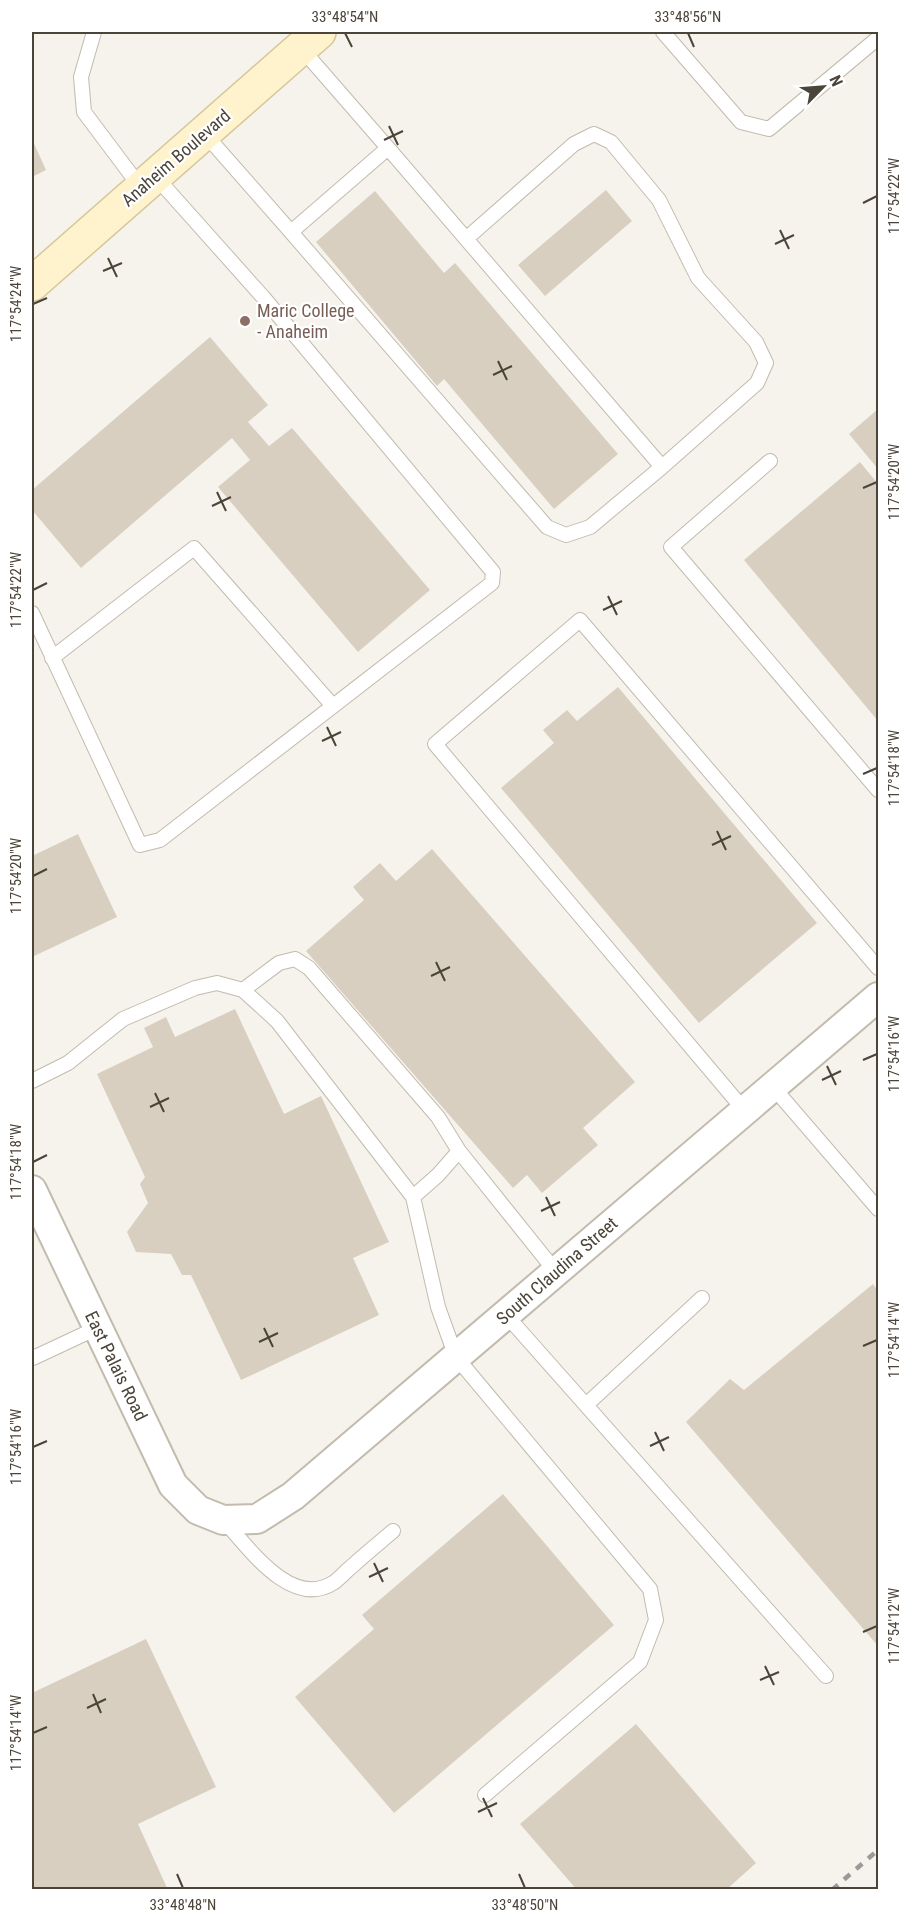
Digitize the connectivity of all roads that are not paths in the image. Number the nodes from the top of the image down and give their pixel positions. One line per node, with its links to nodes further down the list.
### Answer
1 (94, 32): 7 (lane)
2 (663, 32): 4 (lane)
3 (303, 37): 5 (main road, Anaheim Boulevard); 6 (lane)
4 (879, 38)
5 (204, 133): 7 (main road, Anaheim Boulevard); 8 (lane)
6 (388, 148): 8 (lane); 9 (lane)
7 (148, 182): 10 (main road, Anaheim Boulevard); 15 (lane)
8 (291, 232): 12 (lane)
9 (467, 238): 12 (lane); 12 (lane)
10 (32, 284)
11 (770, 461): 16 (lane)
12 (662, 467)
13 (32, 613): 14 (lane)
14 (52, 658): 15 (lane); 15 (lane)
15 (333, 706)
16 (879, 790)
17 (879, 968): 22 (lane)
18 (243, 990): 20 (lane); 23 (lane); 25 (lane)
19 (879, 997): 21 (street, South Claudina Street)
20 (32, 1081)
21 (773, 1087): 22 (street, South Claudina Street); 26 (lane)
22 (745, 1111): 27 (street, South Claudina Street)
23 (459, 1151): 25 (lane); 27 (lane)
24 (32, 1190): 30 (street, East Palais Road)
25 (413, 1197): 32 (lane)
26 (877, 1202)
27 (556, 1272): 29 (street, South Claudina Street)
28 (702, 1298): 33 (lane)
29 (506, 1315): 32 (street, South Claudina Street); 33 (lane)
30 (97, 1328): 31 (lane); 34 (street, East Palais Road)
31 (32, 1356)
32 (456, 1357): 34 (street, South Claudina Street); 37 (lane)
33 (586, 1405): 36 (lane)
34 (223, 1520): 35 (lane)
35 (393, 1530)
36 (826, 1676)
37 (485, 1795)

